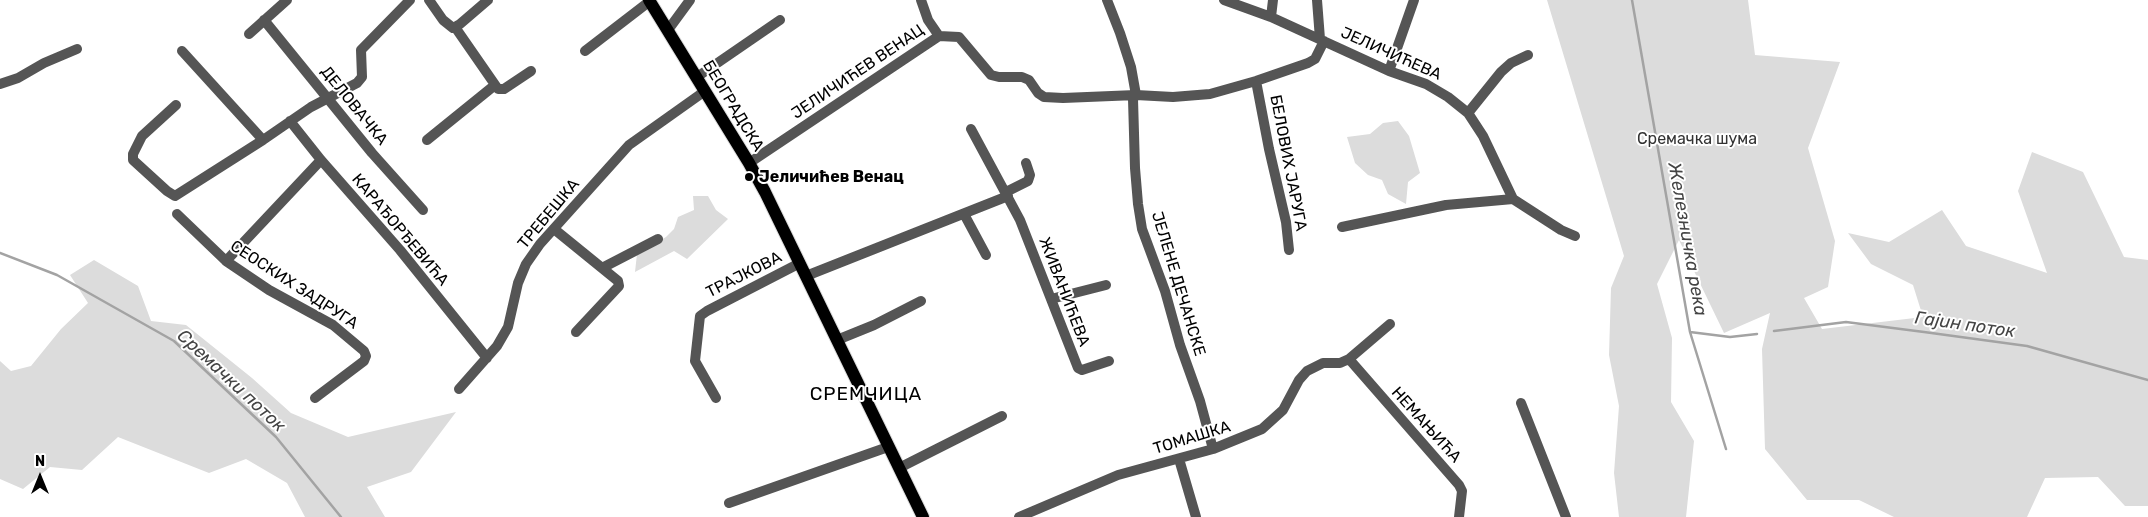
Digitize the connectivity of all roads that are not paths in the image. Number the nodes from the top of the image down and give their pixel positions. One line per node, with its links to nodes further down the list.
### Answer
1 (287, 0): 14 (street)
2 (410, 0): 33 (street)
3 (429, 0): 16 (street)
4 (488, 0): 16 (street)
5 (690, 0): 17 (street)
6 (921, 0): 19 (street)
7 (1107, 0): 32 (street)
8 (1224, 0): 13 (street, ЈЕЛИЧИЋЕВА)
9 (1272, 0): 13 (street)
10 (1317, 0): 20 (street)
11 (1414, 0): 26 (street)
12 (649, 1): 17 (main road, БЕОГРАДСКА); 22 (street)
13 (1271, 18): 20 (street, ЈЕЛИЧИЋЕВА)
14 (264, 20): 18 (street); 33 (street, ДЕЛОВАЧКА)
15 (780, 20): 27 (street)
16 (455, 27): 30 (street)
17 (668, 30): 27 (main road, БЕОГРАДСКА)
18 (248, 34)
19 (939, 36): 32 (street, ЈЕЛИЧИЋЕВ ВЕНАЦ); 41 (street, ЈЕЛИЧИЋЕВ ВЕНАЦ)
20 (1322, 40): 26 (street, ЈЕЛИЧИЋЕВА); 28 (street)
21 (77, 49): 29 (street)
22 (585, 51)
23 (182, 52): 38 (street)
24 (1528, 55): 35 (street)
25 (531, 71): 30 (street)
26 (1388, 71): 35 (street, ЈЕЛИЧИЋЕВА)
27 (697, 77): 31 (main road, БЕОГРАДСКА)
28 (1256, 81): 32 (street); 52 (street, БЕЛОВИХ ЈАРУГА)
29 (0, 84)
30 (495, 85): 39 (street)
31 (705, 91): 41 (main road, БЕОГРАДСКА); 49 (street, ТРЕБЕШКА)
32 (1136, 95): 73 (street, ЈЕЛЕНЕ ДЕЧАНСКЕ)
33 (329, 98): 36 (street); 45 (street, ДЕЛОВАЧКА)
34 (176, 105): 38 (street)
35 (1468, 113): 44 (street, ЈЕЛИЧИЋЕВА)
36 (290, 121): 38 (street); 40 (street, КАРАЂОРЂЕВИЋА)
37 (971, 129): 43 (street, ЖИВАНИЋЕВА)
38 (263, 140)
39 (427, 140)
40 (320, 160): 54 (street); 64 (street, КАРАЂОРЂЕВИЋА)
41 (749, 163): 55 (main road, БЕОГРАДСКА)
42 (1026, 163): 43 (street)
43 (1007, 194): 47 (street); 59 (street, ЖИВАНИЋЕВА)
44 (1512, 199): 48 (street); 50 (street)
45 (423, 210)
46 (177, 214): 54 (street, СЕОСКИХ ЗАДРУГА)
47 (964, 214): 53 (street); 57 (street)
48 (1342, 227)
49 (554, 229): 56 (street); 64 (street, ТРЕБЕШКА)
50 (1575, 236)
51 (658, 239): 56 (street)
52 (1289, 250)
53 (986, 254)
54 (226, 261): 68 (street, СЕОСКИХ ЗАДРУГА)
55 (800, 263): 57 (main road, БЕОГРАДСКА); 69 (street, ТРАЈКОВА)
56 (602, 268): 62 (street)
57 (806, 276): 63 (main road, БЕОГРАДСКА)
58 (1106, 285): 59 (street)
59 (1050, 299): 66 (street, ЖИВАНИЋЕВА)
60 (921, 301): 63 (street)
61 (1390, 324): 65 (street)
62 (576, 332)
63 (837, 340): 72 (main road, БЕОГРАДСКА)
64 (487, 358): 67 (street, ТРЕБЕШКА)
65 (1349, 359): 73 (street, ТОМАШКА); 80 (street, НЕМАЊИЋА)
66 (1110, 361)
67 (459, 389)
68 (315, 398)
69 (716, 398)
70 (1521, 403): 81 (street)
71 (1002, 416): 75 (street)
72 (888, 447): 75 (main road, БЕОГРАДСКА); 76 (street)
73 (1213, 449): 74 (street, ТОМАШКА)
74 (1179, 459): 78 (street, ТОМАШКА); 79 (street)
75 (899, 468): 77 (main road, БЕОГРАДСКА)
76 (729, 503)
77 (923, 517)
78 (1019, 517)
79 (1196, 517)
80 (1459, 517)
81 (1566, 517)

